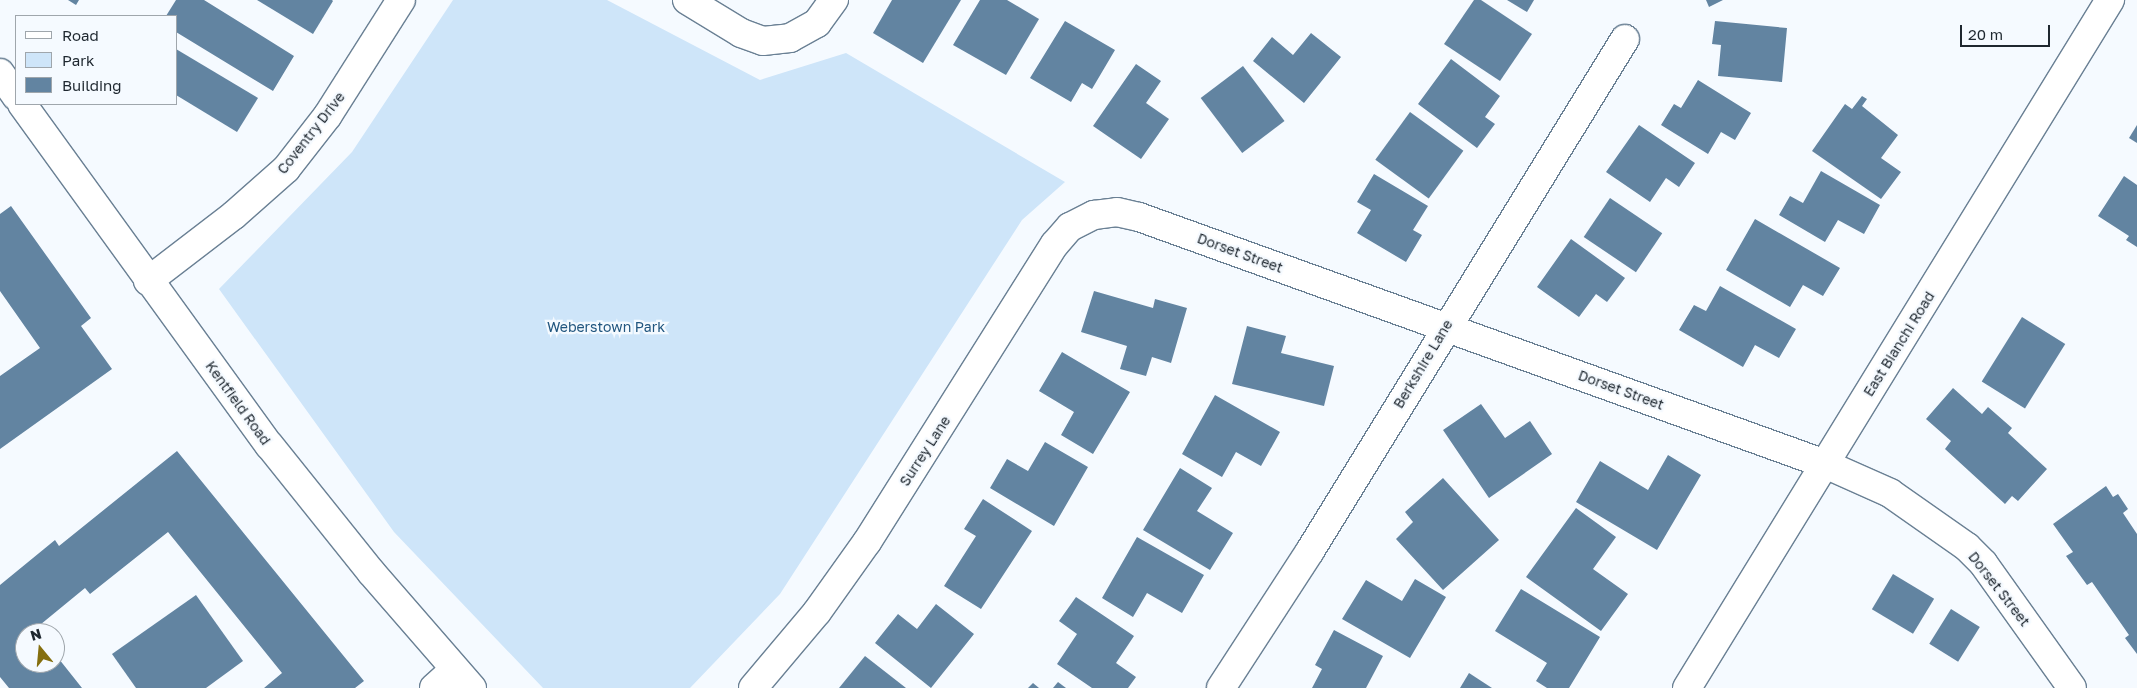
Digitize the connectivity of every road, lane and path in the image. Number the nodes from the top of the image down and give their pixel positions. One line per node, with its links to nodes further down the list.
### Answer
1 (401, 0): 10 (street, Coventry Drive)
2 (687, 0): 3 (street)
3 (834, 0)
4 (2110, 0): 12 (street, East Bianchi Road)
5 (1625, 39): 11 (street, Berkshire Lane)
6 (0, 73): 7 (street)
7 (15, 95)
8 (23, 105): 10 (street, Kentfield Road)
9 (1094, 215): 11 (street, Dorset Street); 15 (street, Surrey Lane)
10 (148, 280): 13 (street, Kentfield Road)
11 (1445, 328): 12 (street, Dorset Street); 16 (street, Berkshire Lane)
12 (1825, 464): 17 (street, East Bianchi Road); 18 (street, Dorset Street)
13 (463, 679): 14 (street)
14 (434, 688)
15 (753, 688)
16 (1222, 688)
17 (1687, 688)
18 (2072, 688)

